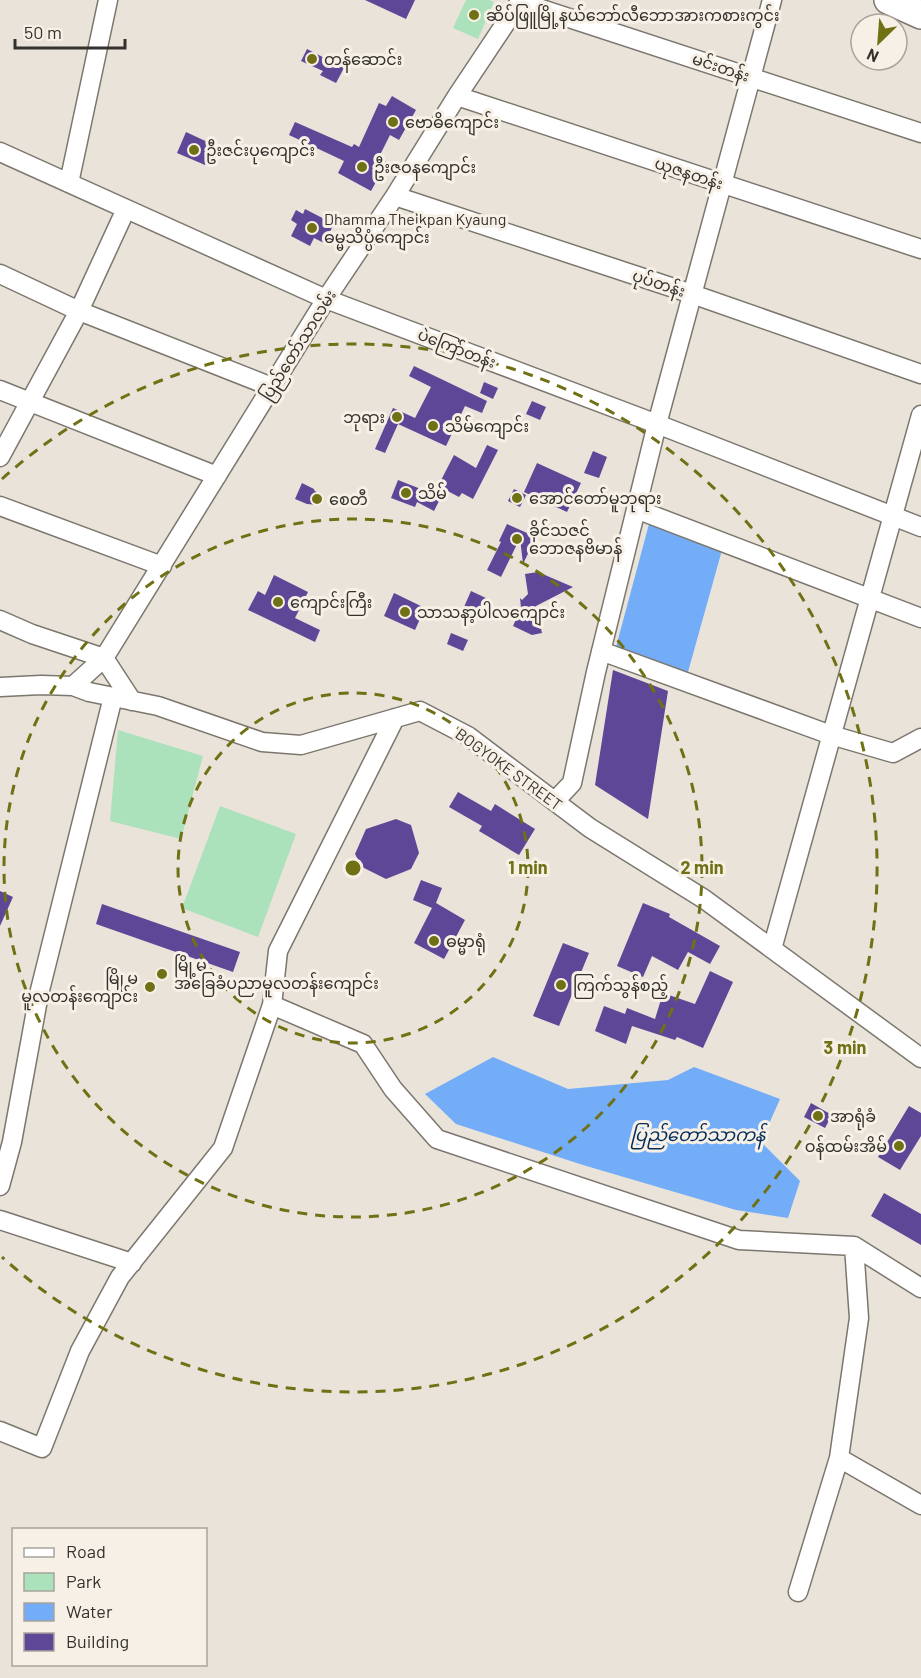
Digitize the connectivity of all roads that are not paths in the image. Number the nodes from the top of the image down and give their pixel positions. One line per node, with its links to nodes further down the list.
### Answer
1 (108, 0): 10 (street)
2 (772, 0): 6 (street)
3 (888, 0): 5 (main road)
4 (521, 1): 6 (street, မင်းတန်း); 7 (street, ပြည်တော်သာလမ်း)
5 (921, 15)
6 (751, 76): 8 (street, မင်းတန်း); 11 (street)
7 (457, 96): 11 (street, ယုဇနတန်း); 12 (street, ပြည်တော်သာလမ်း)
8 (921, 133)
9 (0, 152): 10 (street, ပဲကြော်တန်း)
10 (69, 183): 13 (street, ပဲကြော်တန်း)
11 (722, 184): 14 (street, ယုဇနတန်း); 16 (street)
12 (395, 196): 16 (street, ပုပ်တန်း); 17 (street, ပြည်တော်သာလမ်း)
13 (126, 209): 17 (street, ပဲကြော်တန်း); 18 (street)
14 (921, 249)
15 (0, 274): 18 (street)
16 (692, 294): 19 (street, ပုပ်တန်း); 24 (street)
17 (326, 299): 20 (street, ပြည်တော်သာလမ်း); 24 (street, ပဲကြော်တန်း)
18 (79, 311): 20 (street); 22 (street)
19 (921, 374)
20 (272, 387): 26 (street, ပြည်တော်သာလမ်း)
21 (0, 390): 22 (street)
22 (29, 402): 25 (street); 26 (street)
23 (921, 415): 29 (street)
24 (657, 424): 28 (street); 29 (street, ပဲကြော်တန်း)
25 (0, 457)
26 (217, 476): 31 (street, ပြည်တော်သာလမ်း)
27 (0, 506): 31 (street)
28 (636, 509): 32 (street); 35 (street)
29 (891, 516): 30 (street, ပဲကြော်တန်း); 32 (street)
30 (921, 527)
31 (162, 566): 36 (street, ပြည်တော်သာလမ်း)
32 (868, 598): 33 (street); 42 (street)
33 (921, 618)
34 (0, 620): 36 (street)
35 (601, 651): 42 (street); 44 (street)
36 (104, 658): 37 (street, ပြည်တော်သာလမ်း); 40 (street)
37 (73, 686): 38 (street, BOGYOKE STREET); 39 (street, BOGYOKE STREET)
38 (0, 687)
39 (112, 697): 40 (street, BOGYOKE STREET); 48 (street)
40 (132, 701): 41 (street, BOGYOKE STREET)
41 (394, 718): 44 (street, BOGYOKE STREET); 46 (street)
42 (831, 735): 43 (street); 45 (street)
43 (921, 738)
44 (555, 801): 45 (street, BOGYOKE STREET)
45 (772, 949): 47 (street, BOGYOKE STREET)
46 (272, 1005): 50 (street); 51 (street)
47 (921, 1058)
48 (0, 1186)
49 (0, 1220): 51 (street)
50 (854, 1246): 52 (street); 54 (street)
51 (132, 1263): 53 (street)
52 (921, 1288)
53 (0, 1431)
54 (839, 1458): 55 (street); 56 (street)
55 (921, 1505)
56 (798, 1592)

